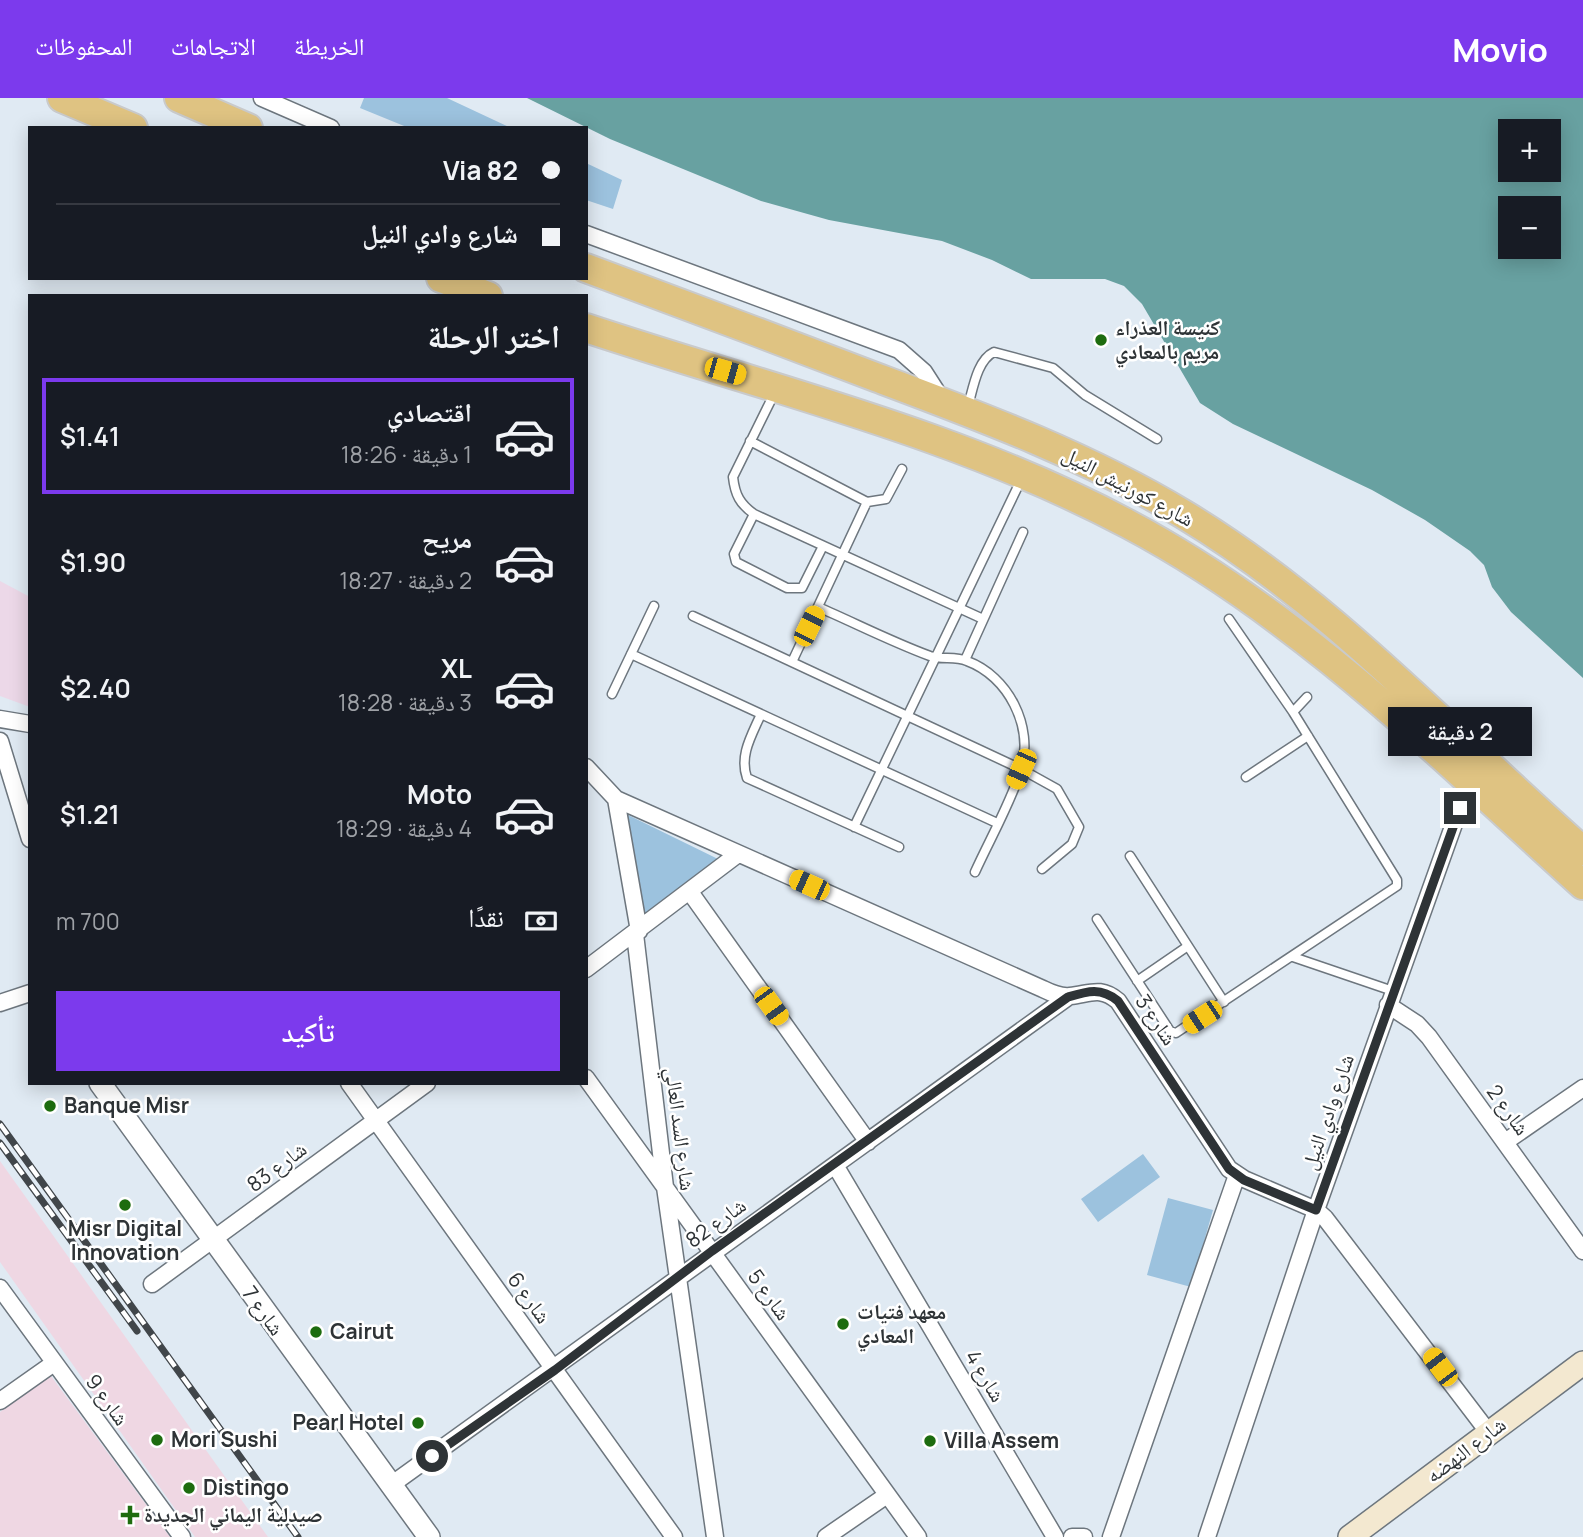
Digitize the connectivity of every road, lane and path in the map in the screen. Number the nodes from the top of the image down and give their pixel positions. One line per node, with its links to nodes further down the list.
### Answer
1 (62, 98): 4 (highway)
2 (178, 98): 5 (highway)
3 (262, 98): 6 (street)
4 (128, 126)
5 (243, 126)
6 (326, 126)
7 (588, 235): 13 (street)
8 (588, 269): 13 (highway, شارع كورنيش النيل)
9 (446, 280): 10 (highway)
10 (483, 294)
11 (588, 329): 12 (highway, شارع كورنيش النيل)
12 (779, 387): 15 (lane); 17 (highway, شارع كورنيش النيل)
13 (955, 407): 14 (lane); 52 (highway, شارع كورنيش النيل)
14 (1157, 439)
15 (750, 441): 18 (lane); 19 (lane)
16 (902, 469): 18 (lane)
17 (1024, 475): 25 (lane); 46 (highway, شارع كورنيش النيل)
18 (867, 502): 22 (lane)
19 (754, 514): 21 (lane); 21 (lane)
20 (1023, 532): 27 (lane)
21 (823, 546): 22 (lane)
22 (842, 555): 24 (lane); 25 (lane)
23 (654, 606): 29 (lane)
24 (818, 607): 30 (lane); 32 (lane)
25 (957, 607): 27 (lane); 30 (lane)
26 (692, 616): 32 (lane)
27 (984, 619): 31 (lane)
28 (1229, 619): 35 (lane)
29 (631, 654): 33 (lane); 36 (lane)
30 (934, 657): 31 (lane); 37 (lane)
31 (965, 660): 43 (lane)
32 (792, 662): 37 (lane)
33 (612, 694)
34 (1307, 697): 35 (lane)
35 (1293, 712): 40 (lane)
36 (761, 714): 44 (lane); 49 (lane)
37 (906, 715): 43 (lane); 44 (lane)
38 (0, 719): 39 (street)
39 (28, 724)
40 (1308, 736): 45 (lane); 62 (lane)
41 (0, 741): 50 (street)
42 (588, 769): 47 (street)
43 (1021, 769): 48 (lane); 55 (lane)
44 (881, 770): 48 (lane); 49 (lane)
45 (1246, 776)
46 (1469, 782): 57 (highway, شارع كورنيش النيل); 67 (street, شارع وادي النيل)
47 (616, 799): 53 (street, شارع 3); 60 (street, شارع السد العالي)
48 (997, 823): 56 (lane)
49 (854, 827): 51 (lane)
50 (28, 832)
51 (899, 846)
52 (1583, 851)
53 (738, 853): 58 (street); 66 (street, شارع 3)
54 (1130, 856): 61 (lane)
55 (1042, 869)
56 (975, 872)
57 (1583, 885)
58 (690, 892): 60 (street); 76 (street)
59 (1097, 919): 64 (lane)
60 (637, 932): 63 (street); 80 (street, شارع السد العالي)
61 (1188, 946): 64 (lane); 68 (lane)
62 (1293, 957): 67 (lane); 68 (lane)
63 (588, 968)
64 (1137, 981): 68 (lane)
65 (28, 994): 69 (street)
66 (1068, 997): 76 (street, شارع 82); 79 (street, شارع 3)
67 (1390, 998): 77 (street, شارع 2); 81 (street, شارع وادي النيل)
68 (1224, 1002)
69 (0, 1003)
70 (588, 1081): 80 (street, شارع 5)
71 (101, 1085): 82 (street, شارع 7)
72 (350, 1085): 75 (street, شارع 6)
73 (424, 1085): 75 (street, شارع 83)
74 (1583, 1088): 77 (street)
75 (376, 1120): 82 (street, شارع 83); 90 (street, شارع 6)
76 (868, 1142): 78 (street, شارع 82)
77 (1505, 1142): 84 (street, شارع 2)
78 (835, 1165): 83 (street, شارع 82); 101 (street, شارع 4)
79 (1237, 1175): 81 (street, شارع 3); 104 (street)
80 (665, 1186): 83 (street, شارع 5); 85 (street, شارع السد العالي)
81 (1316, 1210): 92 (street, شارع 3); 105 (street, شارع وادي النيل)
82 (212, 1241): 86 (street, شارع 83); 93 (street, شارع 7)
83 (712, 1251): 85 (street, شارع 82); 94 (street, شارع 5)
84 (1583, 1251)
85 (678, 1277): 90 (street, شارع 82); 98 (street, شارع السد العالي)
86 (152, 1284)
87 (0, 1288): 88 (street, شارع 9)
88 (54, 1363): 91 (street); 95 (street, شارع 9)
89 (1583, 1363): 92 (main road, شارع النهضه)
90 (555, 1370): 93 (street, شارع 82); 97 (street, شارع 6)
91 (0, 1401)
92 (1489, 1433): 106 (main road, شارع النهضه)
93 (391, 1485): 96 (street, شارع 7)
94 (887, 1495): 99 (street); 100 (street, شارع 5)
95 (182, 1537)
96 (429, 1537)
97 (674, 1537)
98 (715, 1537)
99 (826, 1537)
100 (918, 1537)
101 (1055, 1537)
102 (1072, 1537): 103 (street)
103 (1084, 1537)
104 (1111, 1537)
105 (1207, 1537)
106 (1350, 1537)

